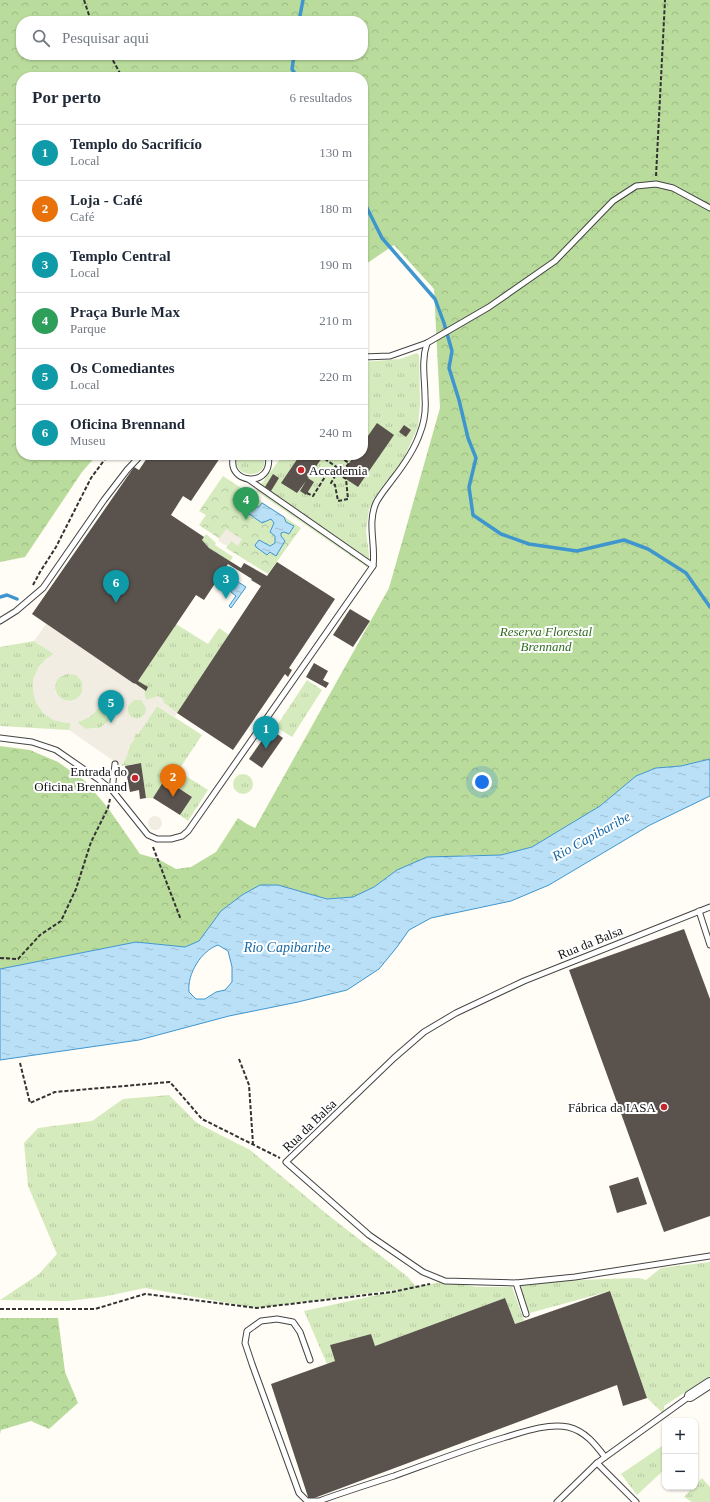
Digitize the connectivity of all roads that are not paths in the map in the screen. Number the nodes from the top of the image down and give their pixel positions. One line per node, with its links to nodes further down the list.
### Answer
1 (710, 208): 2 (lane)
2 (427, 343): 3 (lane); 8 (lane)
3 (368, 357)
4 (136, 460): 9 (lane)
5 (233, 460): 7 (lane)
6 (268, 460): 7 (lane)
7 (248, 479): 8 (lane)
8 (372, 566): 12 (lane)
9 (0, 621)
10 (0, 738): 12 (lane)
11 (115, 764): 12 (lane)
12 (112, 790)
13 (710, 907): 14 (lane, Rua da Balsa)
14 (699, 911): 15 (lane); 17 (lane, Rua da Balsa)
15 (710, 945)
16 (710, 1256): 17 (lane, Rua da Balsa)
17 (516, 1283): 18 (lane)
18 (526, 1314)
19 (310, 1360): 22 (lane)
20 (710, 1383): 21 (street)
21 (690, 1396): 22 (lane)
22 (605, 1457): 23 (lane)
23 (598, 1463): 24 (lane); 25 (lane)
24 (557, 1502)
25 (636, 1502)

